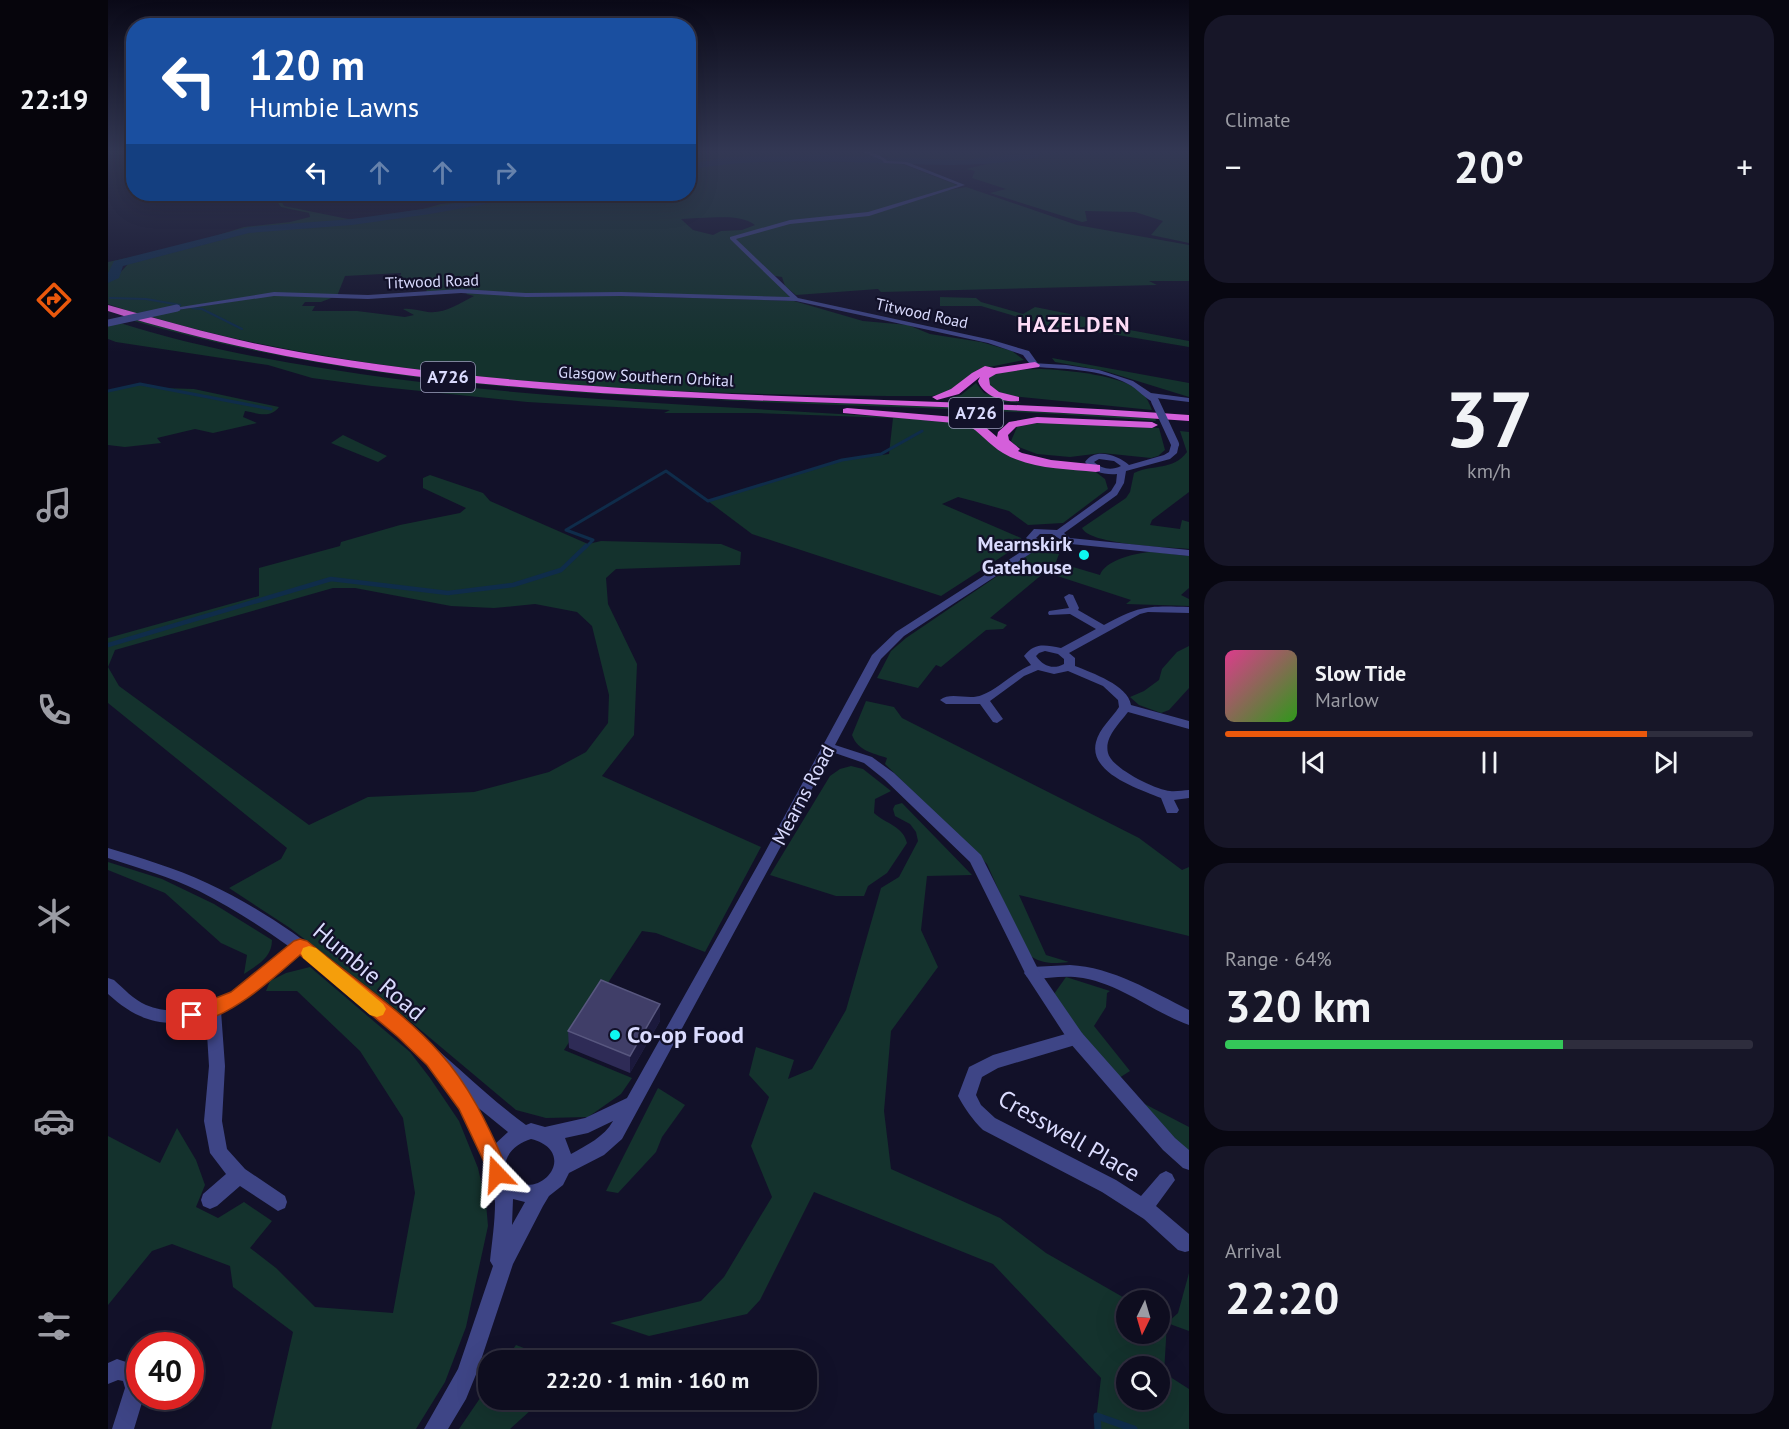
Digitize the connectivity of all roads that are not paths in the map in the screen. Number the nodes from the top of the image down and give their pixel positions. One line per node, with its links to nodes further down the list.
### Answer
1 (831, 218): 2 (street)
2 (796, 299): 5 (street, Titwood Road, bridge); 6 (street, Titwood Road)
3 (108, 308): 8 (highway, Glasgow Southern Orbital / A726)
4 (108, 317): 10 (highway, Glasgow Southern Orbital / A726)
5 (108, 322)
6 (1035, 366): 7 (street); 8 (highway); 11 (highway)
7 (1152, 398): 9 (street); 14 (street, bridge)
8 (795, 399): 11 (highway, Glasgow Southern Orbital / A726)
9 (1189, 400)
10 (762, 406): 12 (highway, Glasgow Southern Orbital / A726); 15 (highway)
11 (1189, 418)
12 (1189, 427): 15 (highway)
13 (1117, 459): 14 (street); 15 (street); 16 (street)
14 (1151, 461): 16 (street)
15 (1095, 465): 16 (street); 17 (street)
16 (1123, 470): 17 (street)
17 (1116, 489): 18 (street)
18 (1058, 533): 19 (street); 20 (street, Mearns Road)
19 (1068, 541): 20 (street); 21 (street)
20 (1038, 544): 35 (street, Mearns Road)
21 (1189, 553)
22 (1069, 597): 24 (street)
23 (1189, 610): 26 (street)
24 (1072, 611): 25 (street); 26 (street)
25 (1053, 613)
26 (1104, 629): 27 (street)
27 (1062, 652): 28 (street); 29 (street)
28 (1038, 666): 29 (street); 31 (street)
29 (1068, 667): 32 (street)
30 (946, 700): 31 (street)
31 (983, 700): 33 (street)
32 (1125, 707): 34 (street); 36 (street)
33 (997, 719)
34 (1189, 725)
35 (829, 747): 39 (street); 45 (street, Mearns Road)
36 (1189, 794)
37 (108, 853): 38 (street, Humbie Road)
38 (300, 945): 41 (street); 44 (street, Humbie Road)
39 (1032, 973): 42 (street); 43 (street)
40 (108, 984): 41 (street)
41 (213, 1009): 51 (street)
42 (1189, 1018)
43 (1076, 1038): 48 (street); 57 (street, Cresswell Place)
44 (434, 1059): 46 (street, Humbie Road); 49 (street, Humbie Road)
45 (631, 1104): 47 (street); 50 (street, Mearns Road)
46 (522, 1132): 47 (street); 49 (street)
47 (547, 1134): 50 (street)
48 (1189, 1162)
49 (495, 1164): 53 (street)
50 (563, 1167): 54 (street)
51 (239, 1175): 55 (street); 56 (street)
52 (1167, 1180): 57 (street, Cresswell Place)
53 (502, 1184): 54 (street); 59 (street)
54 (543, 1190): 59 (street)
55 (210, 1200)
56 (278, 1202)
57 (1143, 1208): 58 (street, Cresswell Place)
58 (1185, 1243)
59 (499, 1274): 62 (street)
60 (108, 1374): 61 (street)
61 (123, 1429)
62 (435, 1429)

